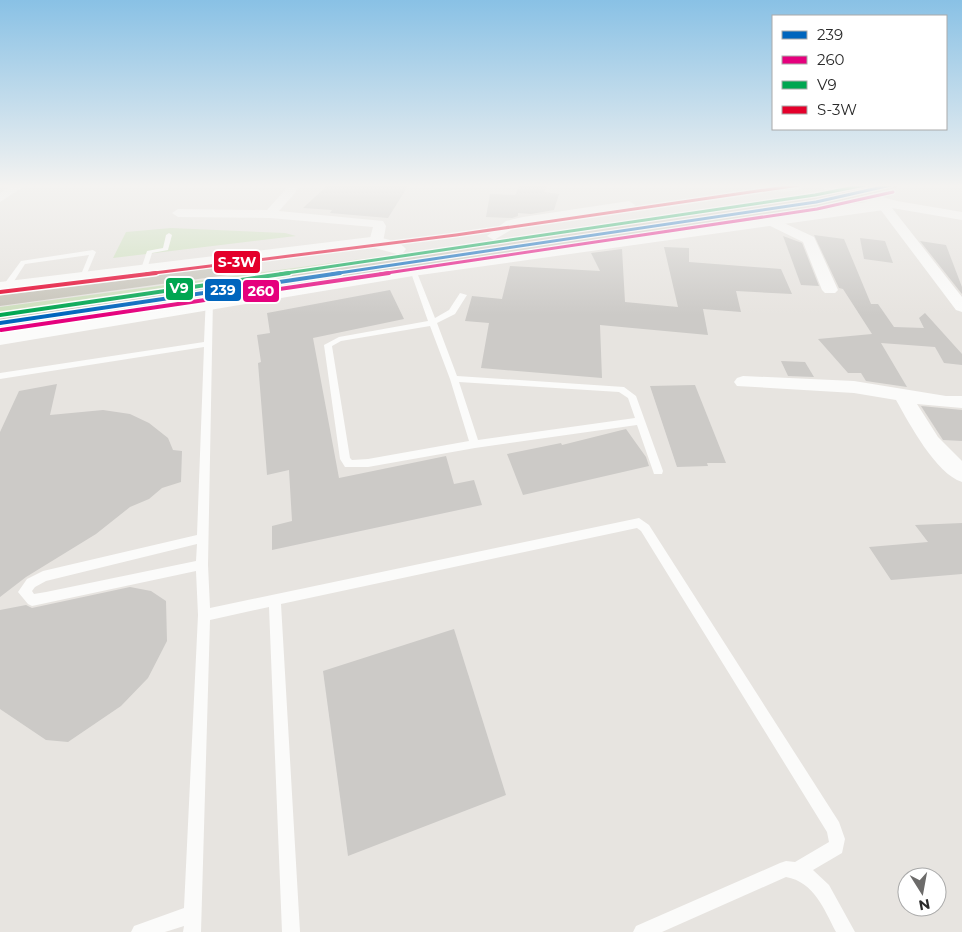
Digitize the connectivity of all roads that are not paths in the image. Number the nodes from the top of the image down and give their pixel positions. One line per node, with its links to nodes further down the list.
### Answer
1 (379, 228): 11 (street)
2 (504, 228): 9 (street)
3 (579, 228): 10 (main road)
4 (597, 228): 10 (main road)
5 (707, 228): 14 (street)
6 (784, 228): 16 (street)
7 (904, 228): 20 (street)
8 (169, 235): 13 (lane)
9 (494, 236): 10 (main road); 12 (main road)
10 (515, 239): 19 (main road)
11 (376, 242): 12 (street); 13 (street)
12 (397, 249): 17 (main road)
13 (144, 269): 15 (street)
14 (413, 270): 19 (street); 22 (lane)
15 (83, 277): 17 (street); 17 (lane)
16 (830, 290)
17 (2, 291)
18 (463, 295): 22 (lane)
19 (209, 297): 21 (main road); 23 (street); 24 (lane)
20 (962, 307)
21 (0, 323)
22 (432, 323): 26 (lane); 31 (lane)
23 (0, 338)
24 (208, 344): 25 (lane); 34 (lane)
25 (0, 376)
26 (454, 379): 30 (lane); 31 (lane)
27 (743, 382): 28 (street)
28 (902, 395): 29 (street); 33 (street)
29 (962, 402)
30 (640, 421): 31 (lane); 32 (lane)
31 (475, 444)
32 (658, 471)
33 (962, 474)
34 (203, 538): 35 (lane); 35 (lane)
35 (202, 565): 37 (lane)
36 (275, 600): 37 (lane); 38 (lane); 42 (lane)
37 (204, 615): 39 (lane)
38 (798, 870): 43 (lane); 44 (lane)
39 (192, 914): 40 (lane); 41 (lane)
40 (140, 932)
41 (192, 932)
42 (291, 932)
43 (642, 932)
44 (846, 932)

